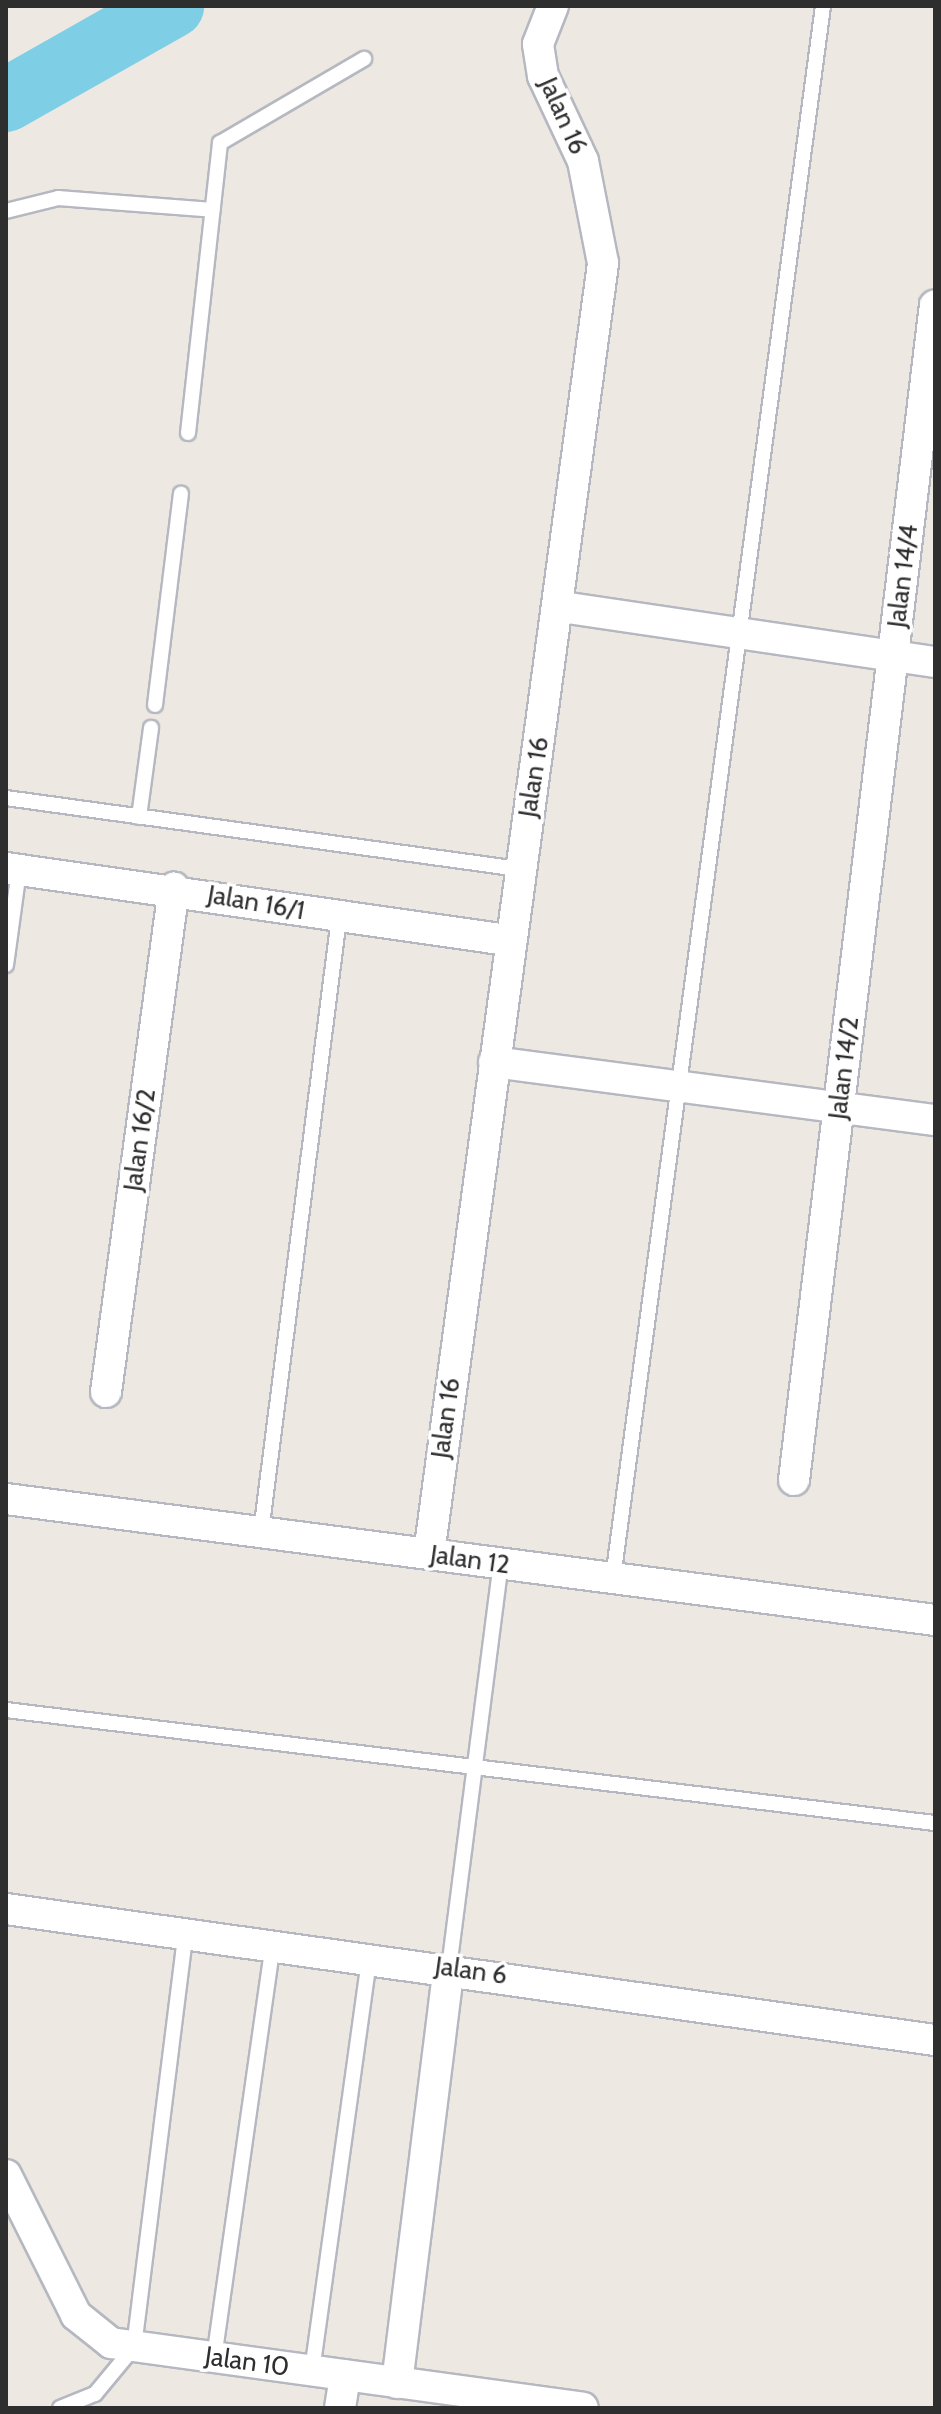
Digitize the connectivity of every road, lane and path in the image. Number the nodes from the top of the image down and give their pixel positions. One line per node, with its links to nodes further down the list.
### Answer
1 (823, 6): 10 (lane)
2 (551, 8): 9 (street, Jalan 16)
3 (364, 59): 4 (lane)
4 (213, 210): 5 (lane); 7 (lane)
5 (6, 211)
6 (935, 305): 11 (street, Jalan 14/4)
7 (188, 433)
8 (181, 494): 13 (lane)
9 (562, 607): 10 (street); 18 (street, Jalan 16)
10 (740, 633): 11 (street); 24 (lane)
11 (893, 656): 12 (street); 25 (street, Jalan 14/2)
12 (935, 662)
13 (155, 705)
14 (151, 728): 16 (lane)
15 (6, 798): 16 (lane)
16 (139, 817): 18 (lane)
17 (12, 869): 19 (street, Jalan 16/1); 22 (lane)
18 (519, 869): 21 (street, Jalan 16)
19 (174, 888): 20 (street, Jalan 16/1); 27 (street, Jalan 16/2)
20 (339, 918): 21 (street, Jalan 16/1); 30 (lane)
21 (507, 940): 23 (street, Jalan 16)
22 (6, 965)
23 (494, 1062): 24 (street); 31 (street, Jalan 16)
24 (681, 1085): 25 (street); 33 (lane)
25 (839, 1106): 26 (street); 28 (street, Jalan 14/2)
26 (935, 1120)
27 (106, 1392)
28 (794, 1480)
29 (6, 1499): 30 (street, Jalan 12)
30 (261, 1532): 31 (street, Jalan 12)
31 (429, 1554): 32 (street, Jalan 12)
32 (501, 1564): 33 (street, Jalan 12); 36 (lane)
33 (613, 1578): 34 (street, Jalan 12)
34 (935, 1620)
35 (6, 1710): 36 (lane)
36 (475, 1765): 37 (lane); 42 (lane)
37 (935, 1823)
38 (6, 1909): 39 (street, Jalan 6)
39 (186, 1931): 40 (street, Jalan 6); 45 (lane)
40 (273, 1944): 41 (street, Jalan 6); 46 (lane)
41 (369, 1957): 42 (street, Jalan 6); 47 (lane)
42 (449, 1968): 43 (street, Jalan 6); 49 (street)
43 (935, 2040)
44 (6, 2175): 45 (street, Jalan 10)
45 (134, 2347): 46 (street, Jalan 10); 51 (lane)
46 (214, 2358): 47 (street, Jalan 10)
47 (312, 2371): 48 (street, Jalan 10)
48 (345, 2375): 49 (street, Jalan 10); 52 (street)
49 (397, 2383): 50 (street, Jalan 10)
50 (510, 2403): 53 (street, Jalan 10)
51 (60, 2408)
52 (340, 2408)
53 (583, 2408)

